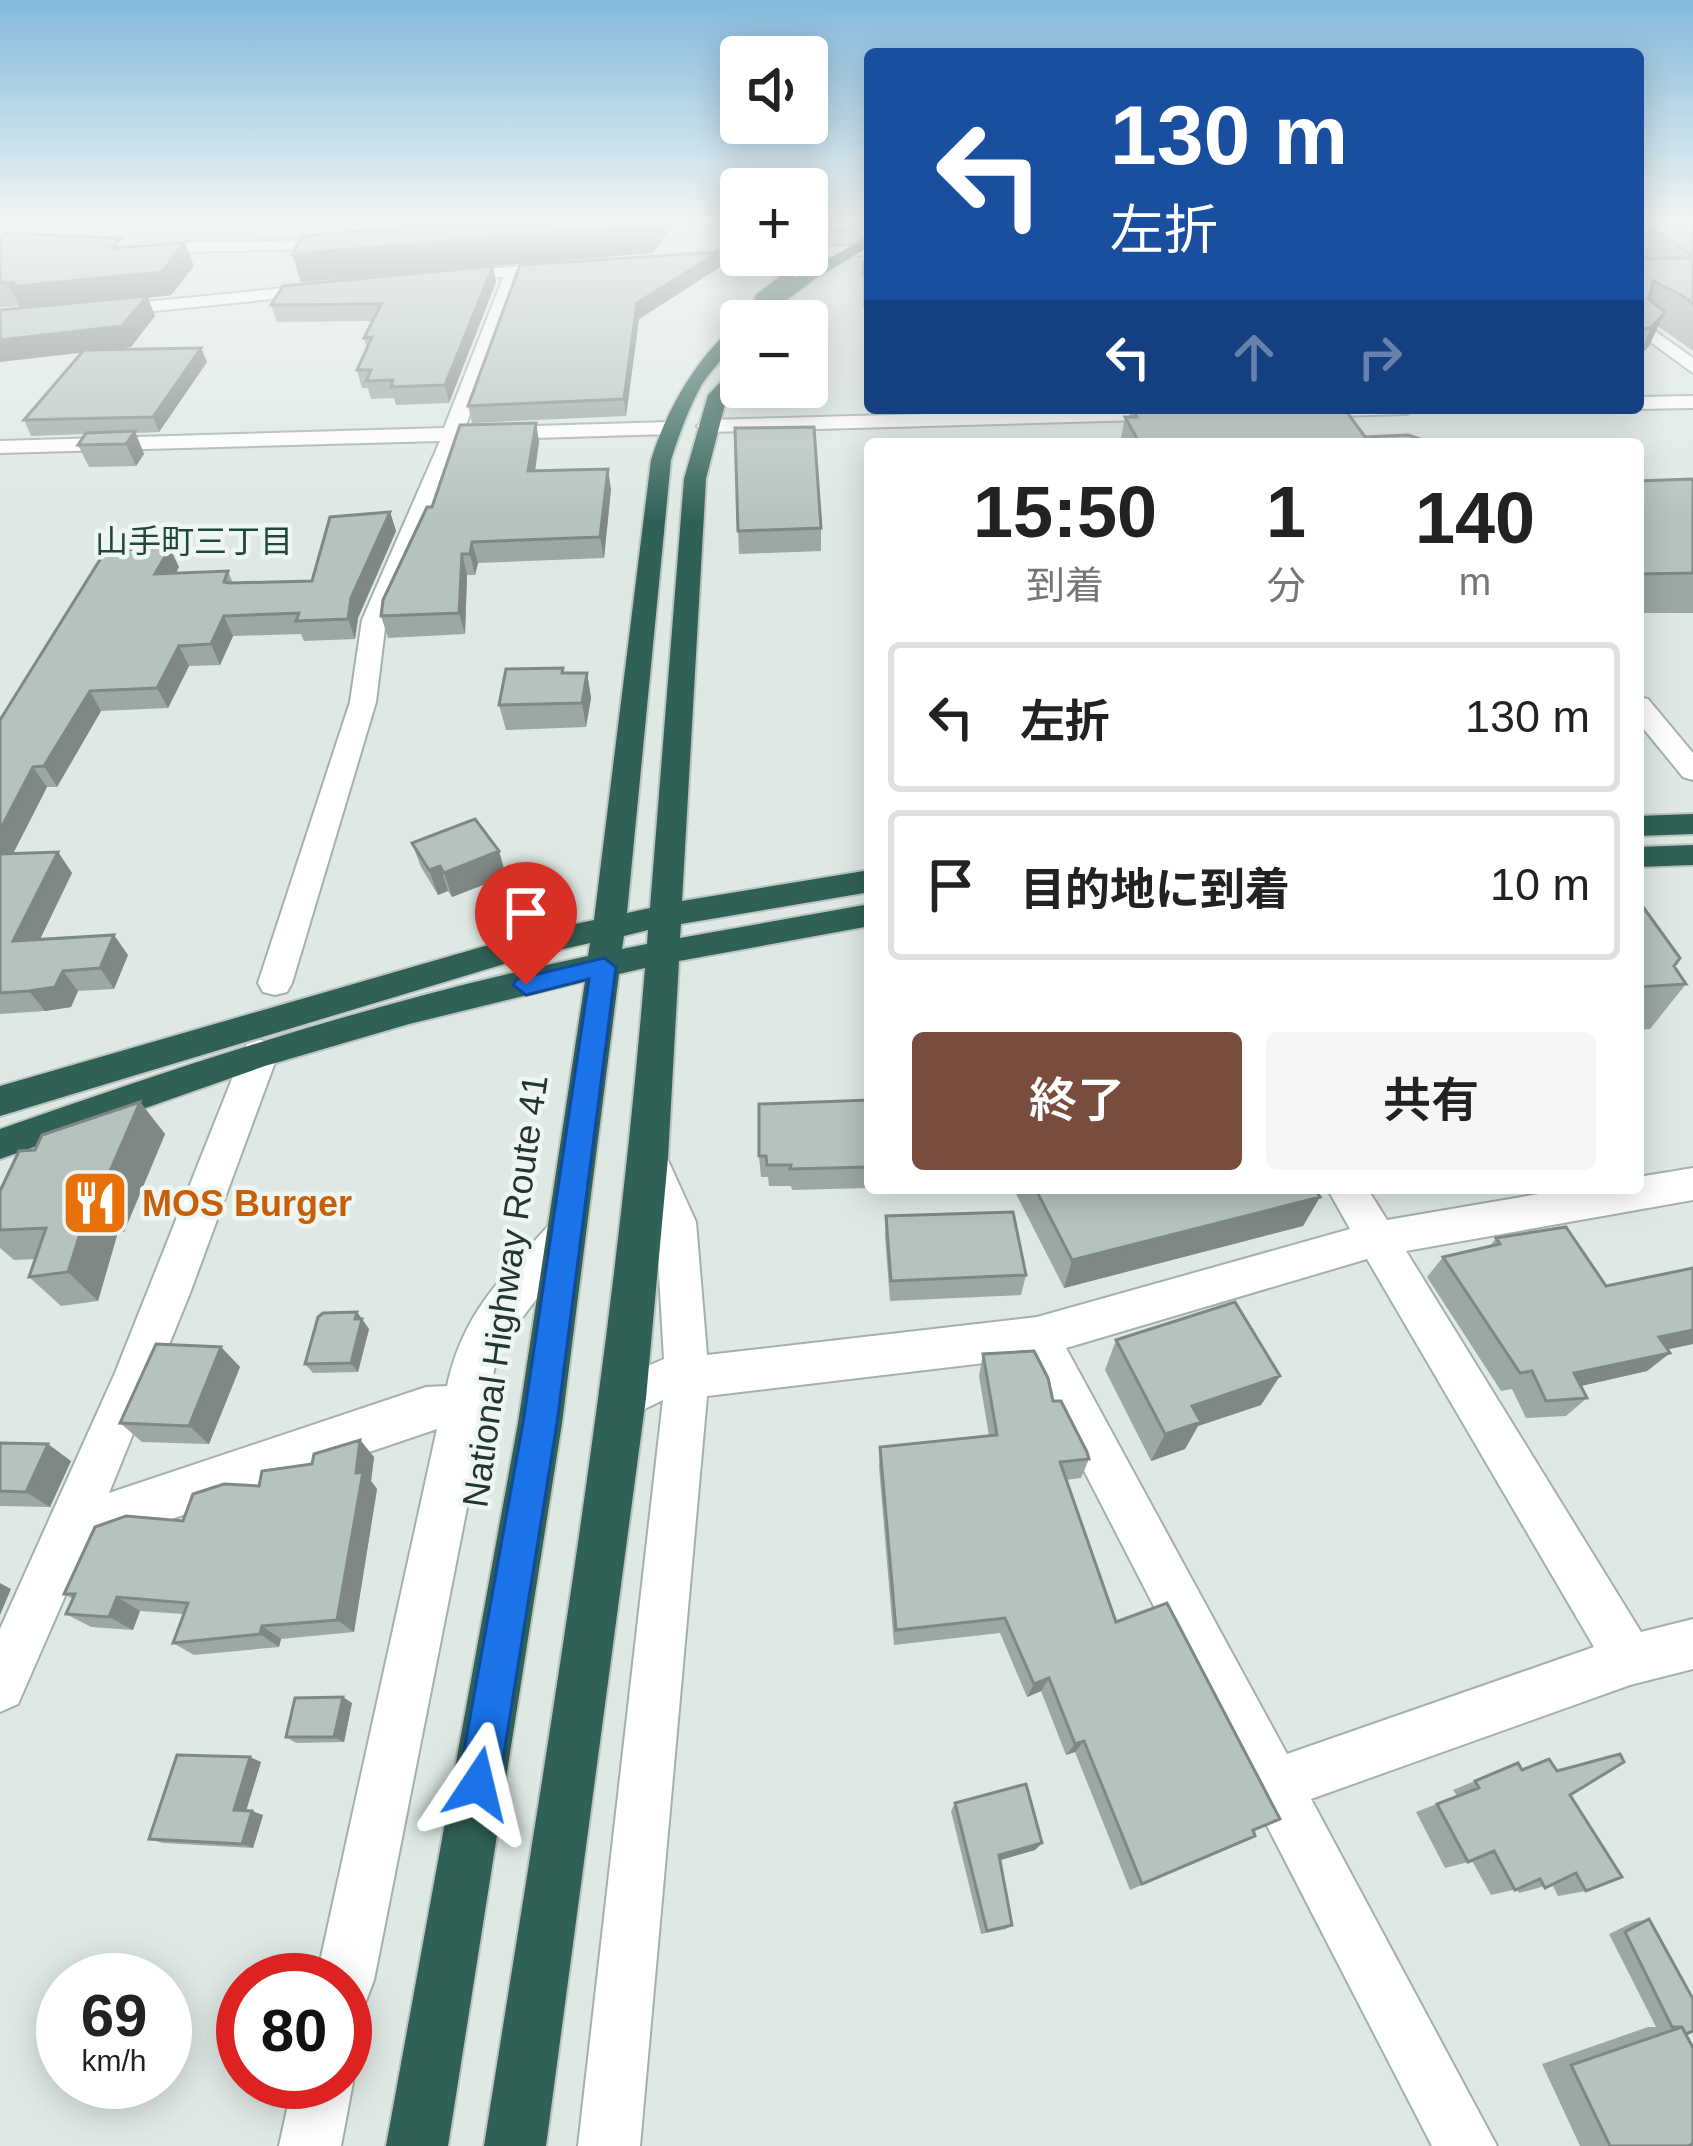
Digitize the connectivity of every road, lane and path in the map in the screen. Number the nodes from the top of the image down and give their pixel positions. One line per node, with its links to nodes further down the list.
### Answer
1 (495, 321): 10 (street)
2 (1644, 329): 4 (street)
3 (720, 350): 9 (highway, National Highway Route 41)
4 (1693, 367)
5 (720, 392): 9 (highway, National Highway Route 41)
6 (1693, 402): 7 (street)
7 (1644, 404)
8 (998, 414): 9 (street)
9 (688, 427): 10 (street); 20 (highway, National Highway Route 41); 21 (highway, National Highway Route 41)
10 (454, 432): 11 (street); 23 (street)
11 (0, 447)
12 (1644, 712): 13 (street)
13 (1693, 771)
14 (1693, 824): 15 (highway)
15 (1644, 826)
16 (1693, 855): 17 (highway)
17 (1644, 857)
18 (864, 883): 21 (highway)
19 (864, 916): 21 (highway)
20 (609, 928): 21 (highway); 22 (highway, National Highway Route 41); 25 (highway)
21 (664, 934): 22 (highway); 27 (highway, National Highway Route 41)
22 (604, 967): 24 (highway); 32 (highway, National Highway Route 41)
23 (274, 983)
24 (260, 1054): 26 (highway); 38 (street)
25 (0, 1101)
26 (0, 1144)
27 (649, 1158): 35 (street); 36 (highway, National Highway Route 41)
28 (1693, 1184): 29 (street)
29 (1644, 1193)
30 (1350, 1194): 33 (street)
31 (1636, 1194): 33 (street)
32 (562, 1238): 37 (street); 46 (highway, National Highway Route 41)
33 (1377, 1239): 34 (street); 40 (street)
34 (1036, 1337): 35 (street); 42 (street)
35 (687, 1378): 36 (street); 48 (street)
36 (624, 1398): 47 (highway, National Highway Route 41)
37 (465, 1406): 38 (street); 43 (street)
38 (72, 1529): 41 (street)
39 (1693, 1644): 40 (street)
40 (1630, 1660): 42 (street)
41 (0, 1686)
42 (1277, 1784): 49 (street)
43 (350, 1953)
44 (318, 2109): 45 (street)
45 (310, 2146)
46 (417, 2146)
47 (515, 2146)
48 (609, 2146)
49 (1466, 2146)

